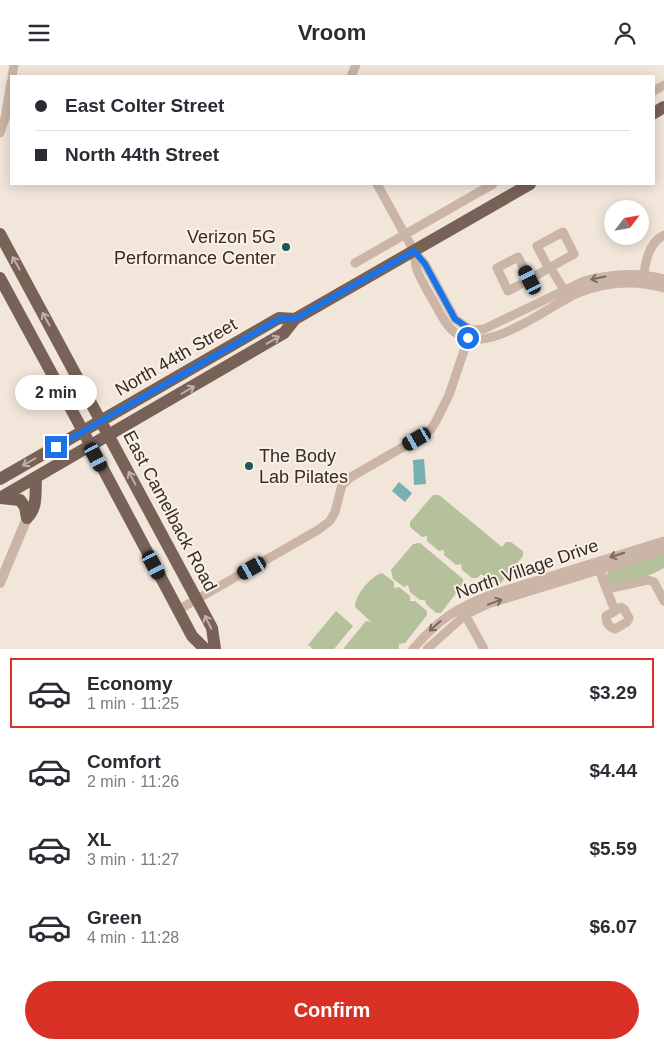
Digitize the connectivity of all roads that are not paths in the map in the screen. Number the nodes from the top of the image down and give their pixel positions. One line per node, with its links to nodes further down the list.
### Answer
1 (10, 88): 2 (street)
2 (0, 133)
3 (378, 185): 7 (street)
4 (491, 185): 7 (street)
5 (528, 185): 9 (main road, North 44th Street)
6 (0, 234): 17 (main road, East Camelback Road, one-way to 6)
7 (405, 234): 9 (street); 10 (street)
8 (664, 235): 14 (street)
9 (414, 251): 19 (main road, North 44th Street); 20 (street)
10 (356, 263)
11 (0, 278): 18 (main road)
12 (664, 279): 14 (street)
13 (530, 280): 16 (street)
14 (643, 280): 15 (street); 16 (street, one-way to 16); 20 (street)
15 (664, 288)
16 (564, 290): 20 (street)
17 (32, 292): 18 (main road); 21 (main road, East Camelback Road, one-way to 17)
18 (13, 303): 22 (main road)
19 (295, 319): 21 (main road, North 44th Street); 23 (main road, North 44th Street, one-way to 19)
20 (470, 334): 34 (street)
21 (102, 420): 22 (main road, North 44th Street); 23 (main road, East Camelback Road)
22 (83, 431): 24 (main road); 26 (main road, North 44th Street, one-way to 26)
23 (110, 436): 24 (main road, North 44th Street); 34 (main road, East Camelback Road, one-way to 23)
24 (91, 447): 25 (main road, North 44th Street); 37 (main road)
25 (36, 478): 27 (main road, North 44th Street); 28 (main road)
26 (0, 479)
27 (0, 498): 28 (main road)
28 (27, 518): 32 (street)
29 (664, 541): 36 (street, North Village Drive, one-way to 36)
30 (664, 550): 31 (street, North Village Drive)
31 (602, 569): 33 (street); 39 (street, North Village Drive, one-way to 31)
32 (0, 583)
33 (607, 589): 35 (street); 38 (street)
34 (197, 600): 37 (street); 41 (main road, East Camelback Road, one-way to 34)
35 (664, 601)
36 (460, 607): 39 (street); 42 (street, North Village Drive, one-way to 42)
37 (178, 610): 40 (main road)
38 (615, 611)
39 (465, 615): 43 (street, North Village Drive); 44 (street)
40 (205, 649)
41 (215, 649)
42 (415, 649)
43 (427, 649)
44 (484, 649)

